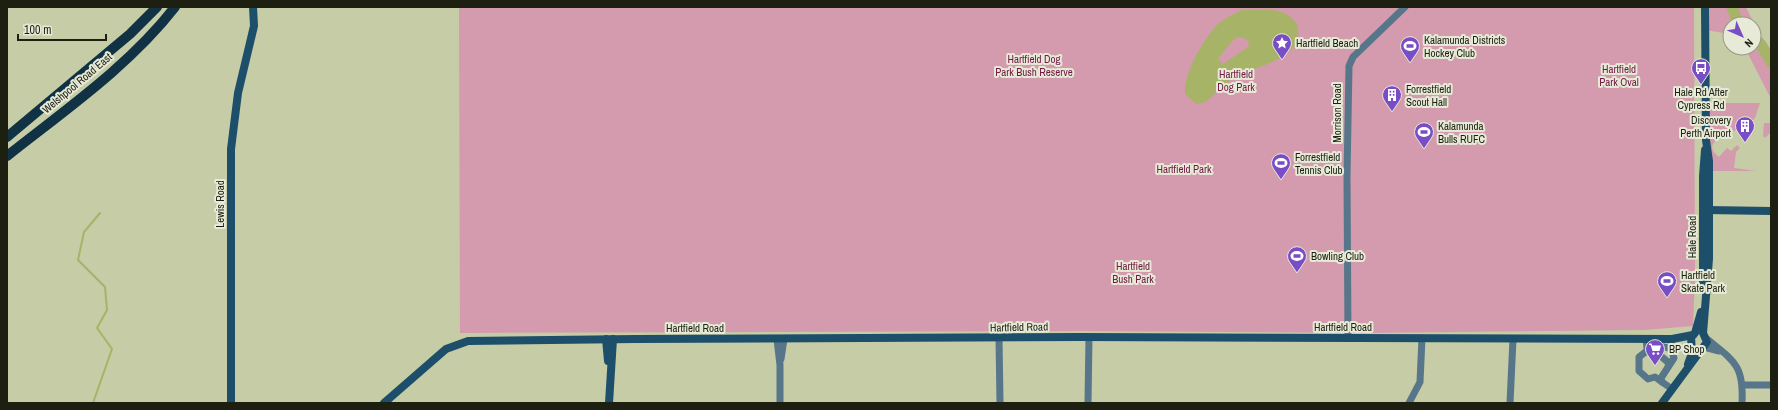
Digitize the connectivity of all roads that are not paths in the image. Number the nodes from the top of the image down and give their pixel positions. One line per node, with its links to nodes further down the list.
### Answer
1 (158, 7): 6 (main road, Welshpool Road East)
2 (175, 7): 7 (main road, Welshpool Road East)
3 (253, 7): 28 (street, Lewis Road)
4 (1405, 7): 12 (street, Morrison Road)
5 (1705, 7): 8 (street, Hale Road)
6 (7, 137)
7 (7, 156)
8 (1706, 210): 9 (street); 18 (street, Hale Road)
9 (1771, 211)
10 (1087, 337): 11 (street, Hartfield Road); 12 (street, Hartfield Road); 33 (street)
11 (999, 338): 15 (street, Hartfield Road); 32 (street)
12 (1348, 338): 13 (street, Hartfield Road)
13 (1419, 338): 16 (street, Hartfield Road); 34 (street)
14 (610, 339): 15 (street, Hartfield Road); 29 (street, Hartfield Road); 30 (street)
15 (781, 339): 31 (street)
16 (1510, 339): 19 (street, Hartfield Road); 35 (street)
17 (1674, 339): 18 (street, Hartfield Road); 19 (street, Hartfield Road); 20 (street, Hartfield Road); 21 (street)
18 (1701, 339): 20 (street); 20 (street, Hale Road); 22 (street, Hale Road); 25 (street)
19 (1648, 344): 21 (street); 23 (street); 24 (street)
20 (1692, 345): 22 (street, Hale Road)
21 (1672, 350): 23 (street)
22 (1687, 367): 27 (street, Hale Road)
23 (1668, 368): 24 (street)
24 (1662, 382): 27 (street)
25 (1743, 385): 26 (street); 37 (street)
26 (1771, 386)
27 (1672, 389): 36 (street, Hale Road)
28 (231, 403)
29 (384, 403)
30 (610, 403)
31 (780, 403)
32 (1000, 403)
33 (1088, 403)
34 (1409, 403)
35 (1510, 403)
36 (1662, 403)
37 (1742, 403)

